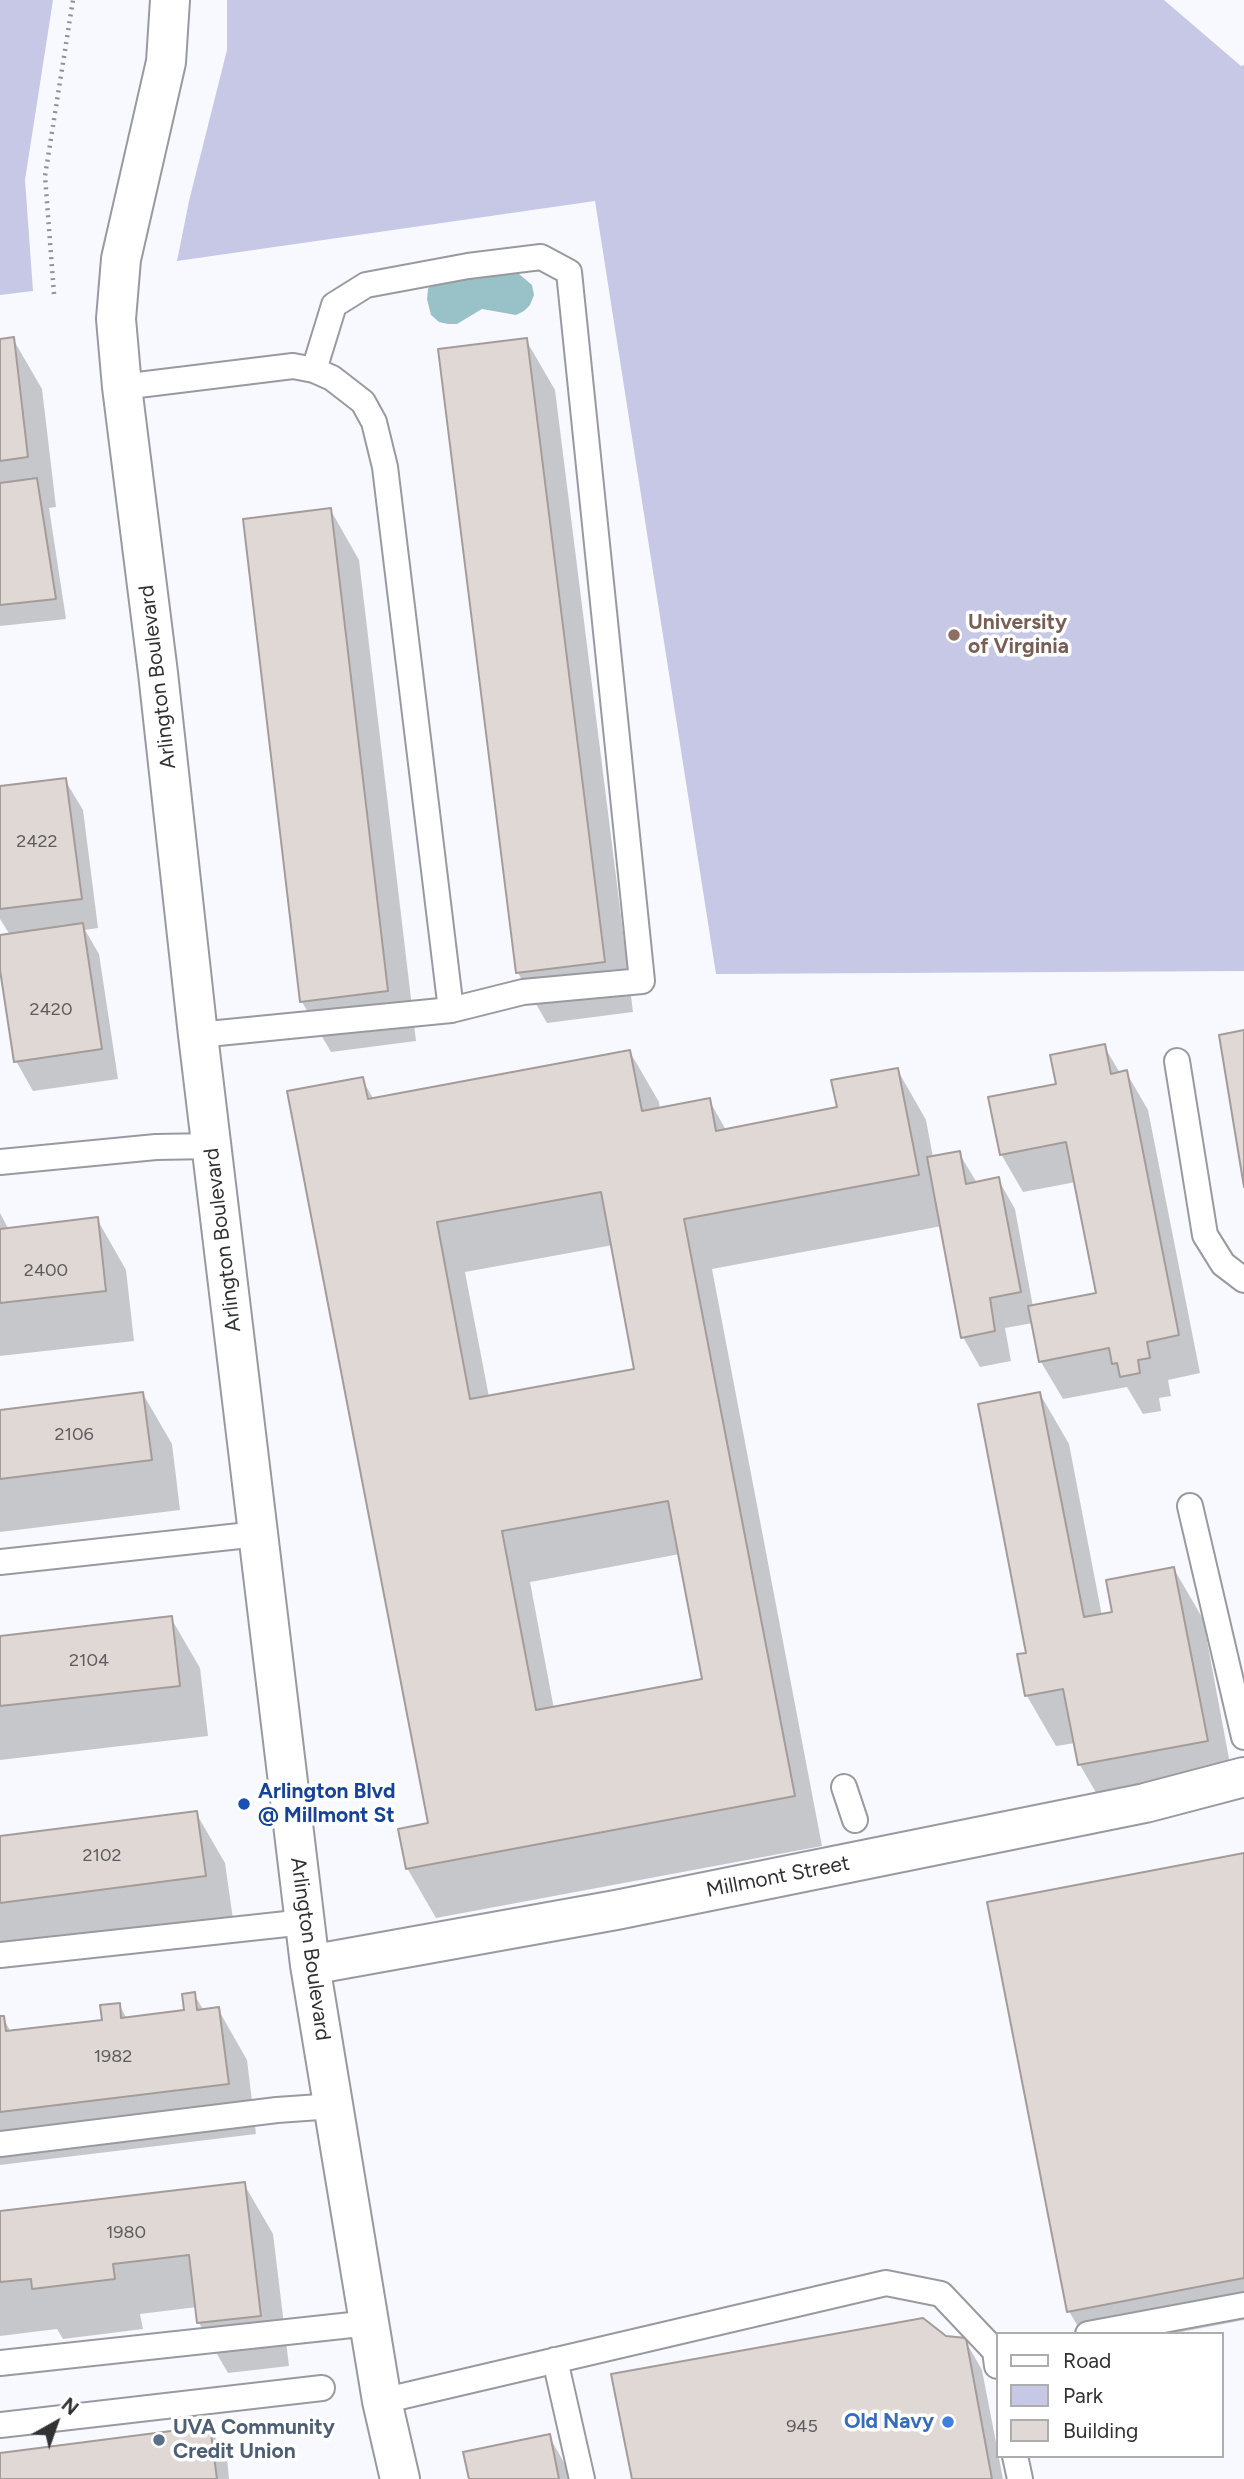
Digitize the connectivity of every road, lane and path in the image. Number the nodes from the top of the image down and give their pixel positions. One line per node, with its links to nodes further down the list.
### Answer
1 (73, 0): 3 (path)
2 (170, 0): 5 (street, Arlington Boulevard)
3 (54, 294)
4 (314, 370): 5 (lane); 6 (lane); 6 (lane)
5 (122, 387): 7 (street, Arlington Boulevard)
6 (451, 1010): 7 (lane)
7 (198, 1035): 9 (street, Arlington Boulevard)
8 (1177, 1061): 11 (lane)
9 (212, 1146): 10 (lane); 13 (street, Arlington Boulevard)
10 (0, 1163)
11 (1244, 1280)
12 (1189, 1506): 15 (lane)
13 (258, 1534): 14 (lane); 19 (street, Arlington Boulevard)
14 (0, 1562)
15 (1244, 1737)
16 (1244, 1777): 21 (street, Millmont Street)
17 (844, 1787): 18 (lane)
18 (855, 1820)
19 (304, 1922): 20 (lane); 21 (street, Arlington Boulevard)
20 (0, 1955)
21 (310, 1965): 22 (street, Arlington Boulevard)
22 (334, 2106): 23 (lane); 25 (street, Arlington Boulevard)
23 (0, 2144)
24 (1244, 2305): 26 (lane)
25 (370, 2323): 29 (lane); 31 (street, Arlington Boulevard)
26 (1099, 2332)
27 (996, 2356): 28 (lane)
28 (555, 2360): 31 (lane); 35 (lane)
29 (0, 2363)
30 (322, 2388): 32 (lane)
31 (383, 2401): 34 (street, Arlington Boulevard)
32 (0, 2425)
33 (1015, 2458): 36 (lane)
34 (400, 2479)
35 (582, 2479)
36 (1020, 2479)

